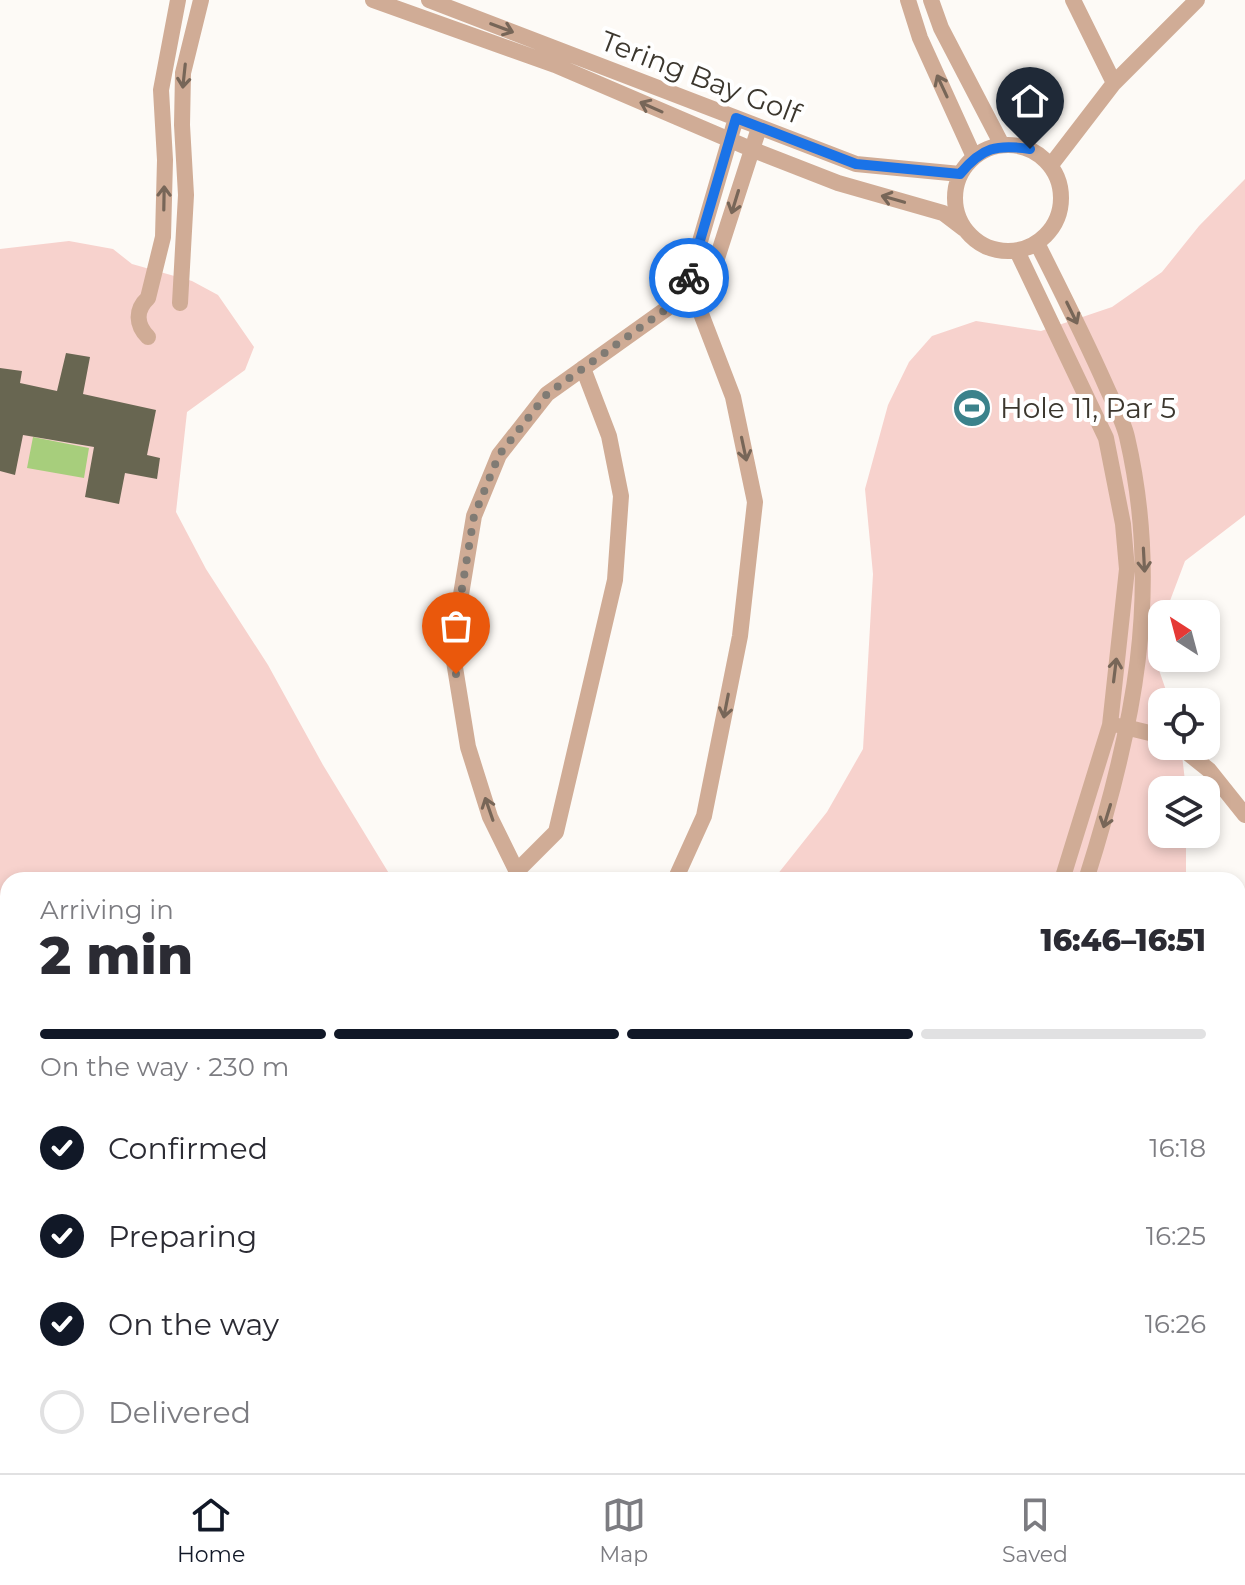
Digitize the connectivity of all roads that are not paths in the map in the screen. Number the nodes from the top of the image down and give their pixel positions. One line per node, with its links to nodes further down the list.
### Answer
1 (178, 0): 11 (street)
2 (201, 0): 12 (street, one-way to 12)
3 (373, 0): 14 (street, Tering Bay Golf, one-way to 3)
4 (429, 0): 10 (street, Tering Bay Golf, one-way to 10)
5 (908, 0): 17 (street, one-way to 5)
6 (931, 0): 15 (street)
7 (1073, 0): 9 (street)
8 (1197, 0): 9 (street)
9 (1114, 83): 18 (street)
10 (736, 118): 13 (street, Tering Bay Golf); 14 (street)
11 (164, 125): 12 (street); 24 (street, one-way to 11)
12 (182, 125): 23 (street)
13 (759, 128): 16 (street); 19 (street, Tering Bay Golf)
14 (728, 140): 16 (street, Tering Bay Golf); 25 (street)
15 (1002, 145): 17 (street); 18 (street)
16 (751, 149): 20 (street, Tering Bay Golf, one-way to 16); 33 (street, one-way to 33)
17 (974, 157): 19 (street)
18 (1051, 165): 21 (street)
19 (960, 174): 20 (street)
20 (964, 229): 22 (street, Tering Bay Golf)
21 (1037, 243): 22 (street); 27 (street, one-way to 27)
22 (1017, 251): 26 (street, one-way to 22)
23 (180, 303)
24 (148, 337)
25 (583, 368): 31 (street, one-way to 25); 32 (street)
26 (1110, 725): 27 (street); 34 (street)
27 (1129, 728): 28 (street); 35 (street, one-way to 35)
28 (1148, 733)
29 (1196, 760): 30 (street)
30 (1245, 815)
31 (517, 872)
32 (522, 872)
33 (679, 872)
34 (1064, 872)
35 (1089, 872)

